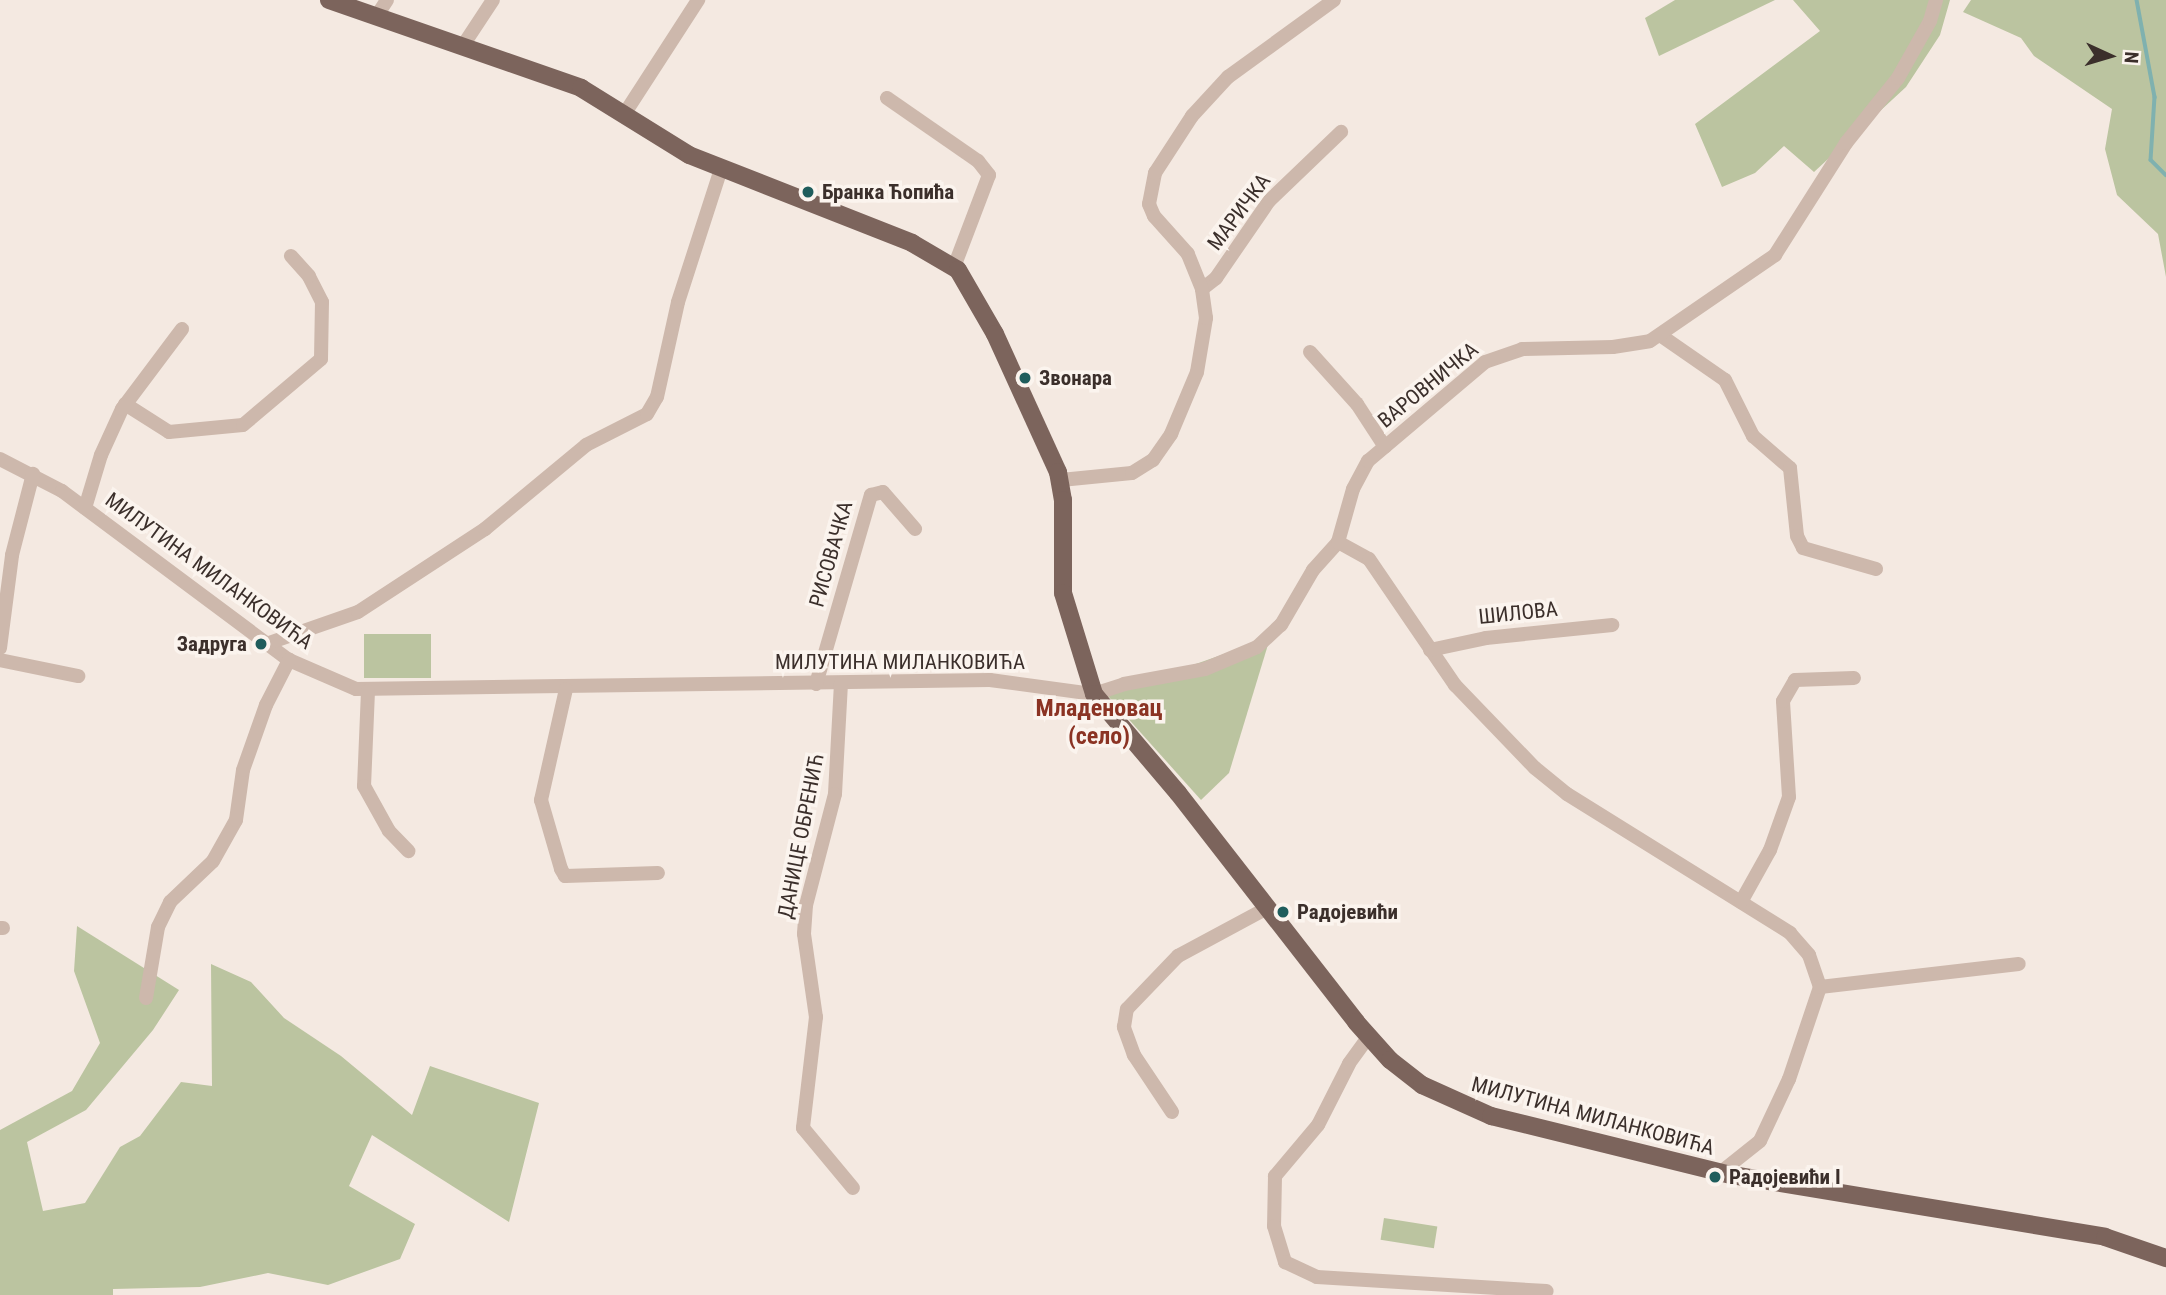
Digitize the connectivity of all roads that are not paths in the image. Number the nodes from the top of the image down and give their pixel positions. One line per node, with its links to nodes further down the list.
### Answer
1 (329, 0): 7 (main road)
2 (387, 0): 7 (street)
3 (493, 0): 8 (street)
4 (698, 0): 10 (street)
5 (1334, 0): 15 (street)
6 (1936, 0): 17 (street, ВАРОВНИЧКА)
7 (376, 17): 8 (main road)
8 (462, 47): 10 (main road)
9 (887, 98): 14 (street)
10 (625, 113): 12 (main road)
11 (1341, 132): 15 (street, МАРИЧКА)
12 (721, 169): 14 (main road); 29 (street)
13 (291, 256): 19 (street)
14 (954, 267): 23 (main road)
15 (1202, 289): 23 (street)
16 (182, 329): 19 (street)
17 (1660, 335): 20 (street, ВАРОВНИЧКА); 27 (street)
18 (1310, 352): 20 (street)
19 (125, 404): 24 (street)
20 (1385, 447): 26 (street, ВАРОВНИЧКА)
21 (0, 459): 22 (street, МИЛУТИНА МИЛАНКОВИЋА)
22 (33, 474): 24 (street, МИЛУТИНА МИЛАНКОВИЋА); 30 (street)
23 (1061, 480): 40 (main road)
24 (85, 508): 29 (street, МИЛУТИНА МИЛАНКОВИЋА)
25 (915, 529): 37 (street, РИСОВАЧКА)
26 (1338, 542): 31 (street); 40 (street, ВАРОВНИЧКА)
27 (1876, 569)
28 (1612, 625): 31 (street, ШИЛОВА)
29 (267, 644): 33 (street, МИЛУТИНА МИЛАНКОВИЋА)
30 (0, 648)
31 (1430, 650): 43 (street)
32 (0, 660): 34 (street)
33 (289, 660): 39 (street, МИЛУТИНА МИЛАНКОВИЋА); 47 (street)
34 (78, 676)
35 (1854, 678): 43 (street)
36 (841, 683): 37 (street, МИЛУТИНА МИЛАНКОВИЋА); 40 (street, МИЛУТИНА МИЛАНКОВИЋА); 51 (street, ДАНИЦЕ ОБРЕНИЋ)
37 (816, 684): 38 (street, МИЛУТИНА МИЛАНКОВИЋА)
38 (566, 689): 39 (street, МИЛУТИНА МИЛАНКОВИЋА); 42 (street)
39 (368, 691): 41 (street)
40 (1094, 694): 44 (main road, МИЛУТИНА МИЛАНКОВИЋА)
41 (408, 851)
42 (658, 873)
43 (1741, 902): 46 (street)
44 (1267, 908): 48 (main road, МИЛУТИНА МИЛАНКОВИЋА); 49 (street)
45 (2019, 964): 46 (street)
46 (1821, 988): 50 (street)
47 (146, 998)
48 (1369, 1036): 50 (main road, МИЛУТИНА МИЛАНКОВИЋА); 53 (street)
49 (1172, 1112)
50 (1721, 1172): 52 (main road, МИЛУТИНА МИЛАНКОВИЋА)
51 (853, 1188)
52 (2166, 1258)
53 (1547, 1291)

